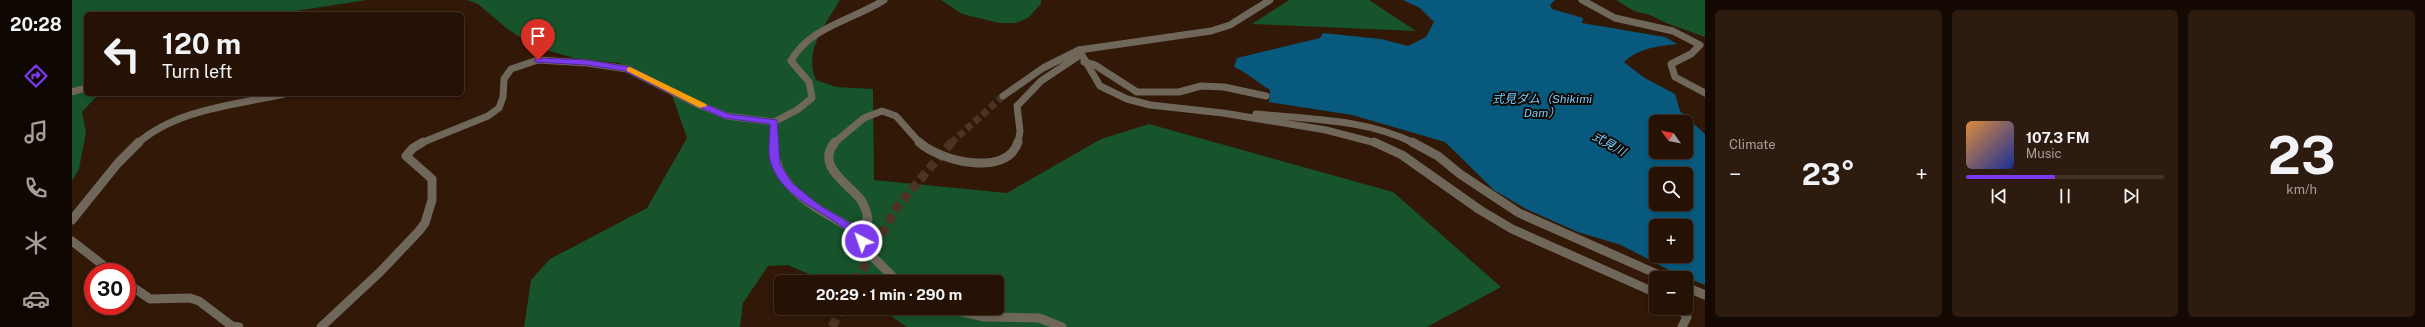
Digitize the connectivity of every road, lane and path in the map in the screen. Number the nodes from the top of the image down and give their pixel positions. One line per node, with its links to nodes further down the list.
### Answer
1 (884, 0): 12 (street)
2 (1270, 0): 4 (street)
3 (1582, 0): 7 (street)
4 (1081, 56): 9 (street); 10 (street); 11 (street); 14 (street)
5 (84, 89): 6 (street)
6 (72, 92)
7 (1705, 93)
8 (275, 96): 13 (street)
9 (1003, 96)
10 (1266, 96)
11 (1231, 115): 17 (street); 20 (street)
12 (774, 122): 14 (street); 26 (street)
13 (72, 220)
14 (855, 230): 18 (street)
15 (72, 241): 16 (street)
16 (100, 263)
17 (1650, 271)
18 (891, 275)
19 (136, 289): 25 (street)
20 (1649, 290)
21 (1693, 290): 22 (street)
22 (1705, 296)
23 (971, 315): 27 (street)
24 (1684, 315): 28 (street)
25 (239, 327)
26 (321, 327)
27 (1062, 327)
28 (1682, 327)

